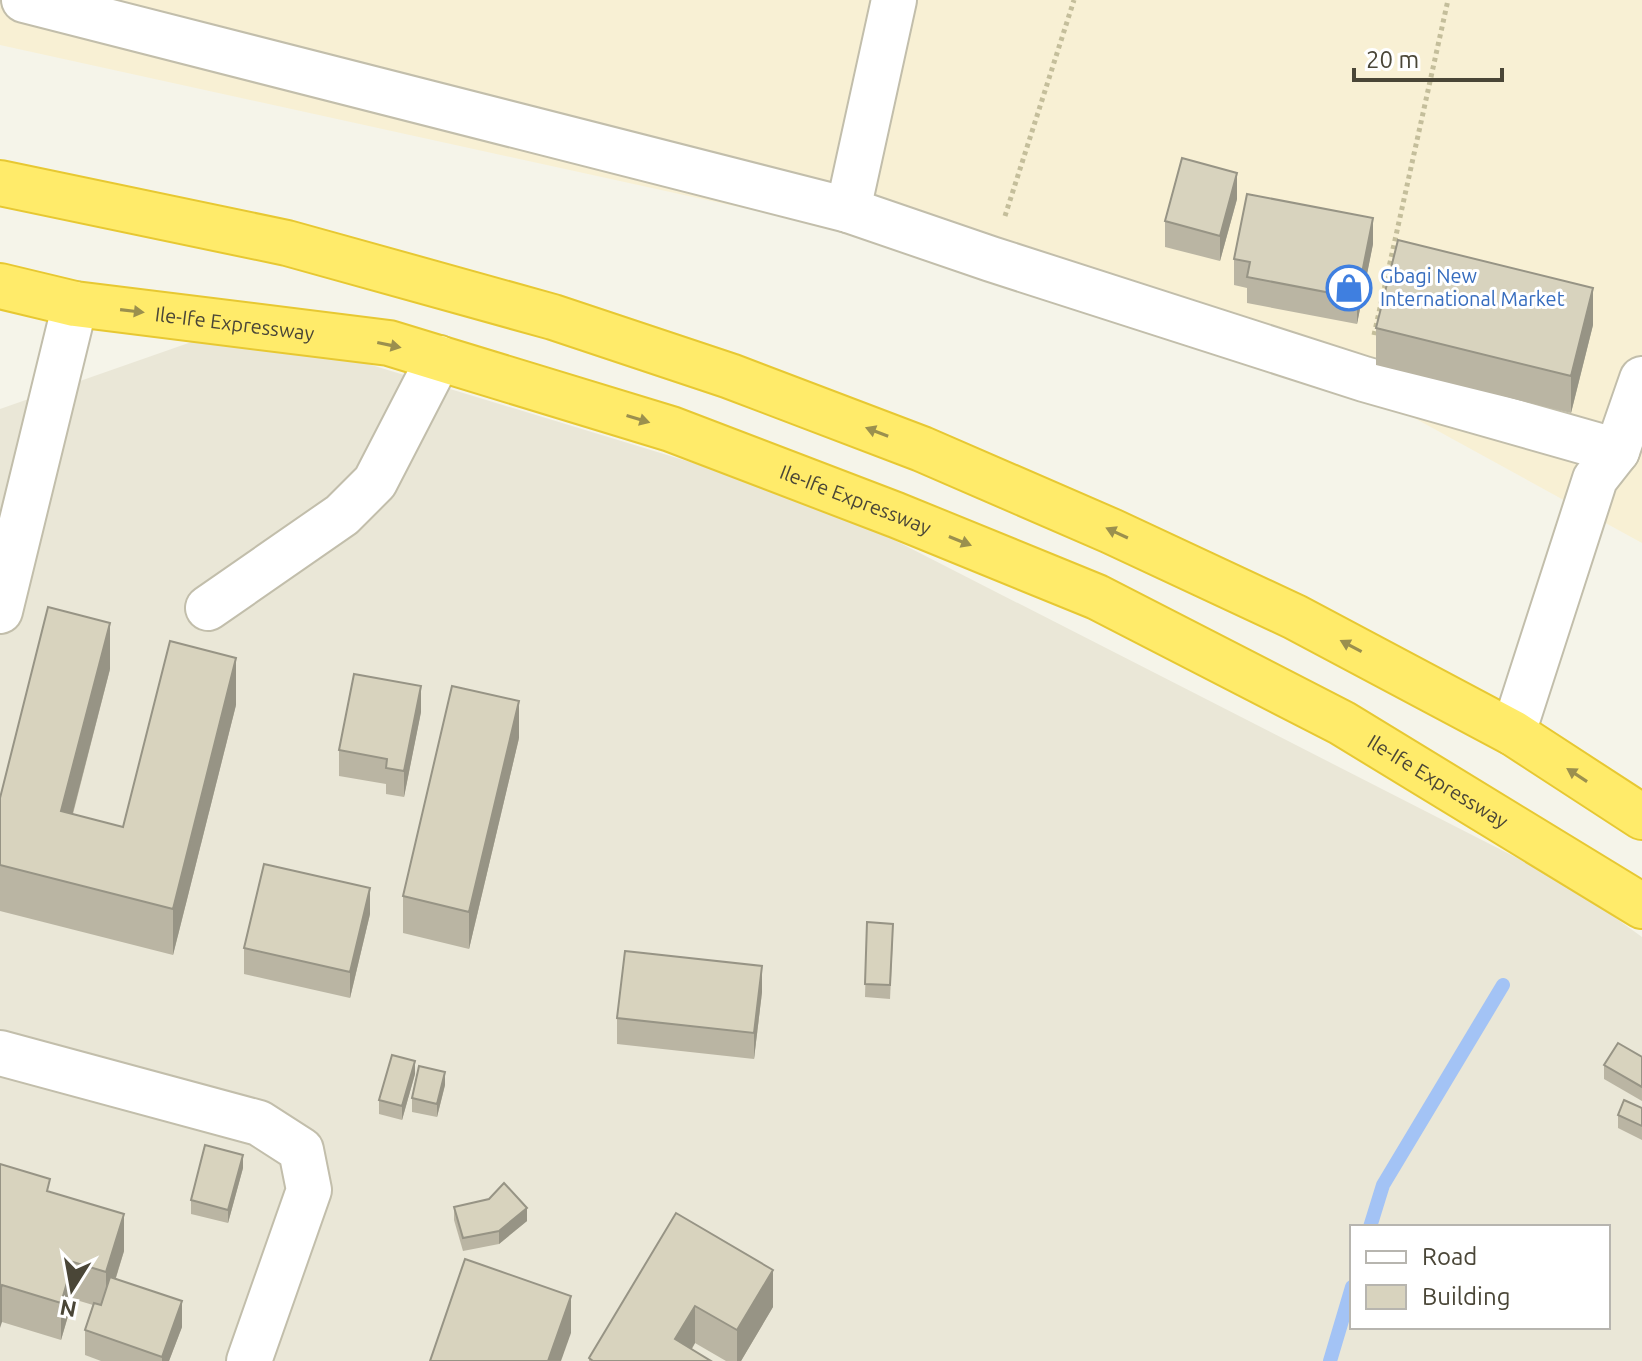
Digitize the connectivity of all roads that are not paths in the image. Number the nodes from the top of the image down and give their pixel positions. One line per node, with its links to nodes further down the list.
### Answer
1 (24, 0): 4 (street)
2 (894, 0): 4 (street)
3 (0, 183): 13 (highway, one-way to 3)
4 (848, 210): 9 (street)
5 (0, 286): 6 (highway, Ile-Ife Expressway)
6 (75, 304): 7 (highway, Ile-Ife Expressway, one-way to 7); 10 (street)
7 (439, 358): 11 (street); 15 (highway, Ile-Ife Expressway, one-way to 15)
8 (1642, 379): 9 (street)
9 (1617, 451): 13 (street)
10 (8, 551): 12 (street)
11 (208, 608)
12 (0, 611)
13 (1513, 733): 14 (highway, one-way to 13)
14 (1642, 817)
15 (1642, 906)
16 (0, 1053): 17 (street)
17 (249, 1361)

